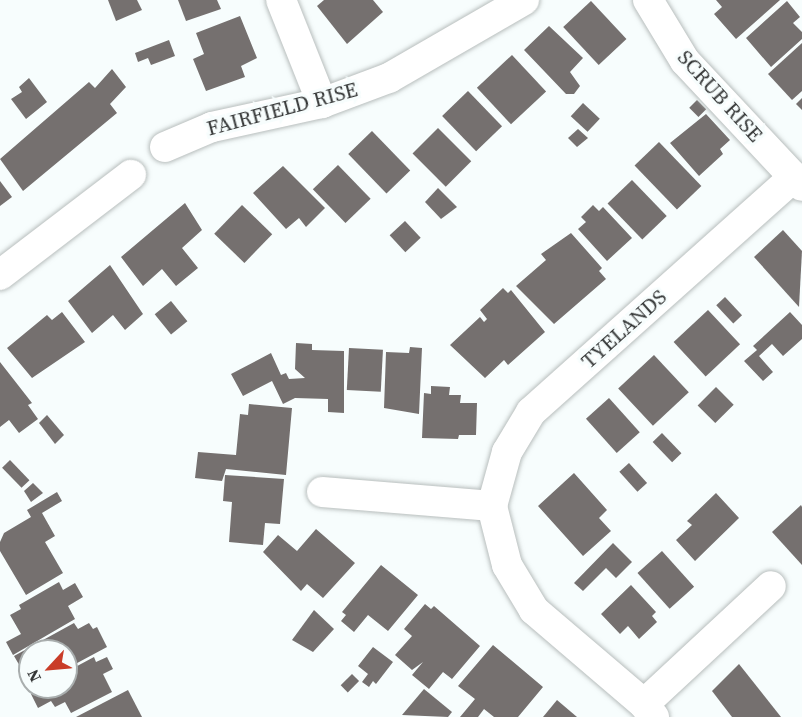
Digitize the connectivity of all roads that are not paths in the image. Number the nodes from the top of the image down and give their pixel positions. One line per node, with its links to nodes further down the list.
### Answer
1 (281, 0): 4 (street)
2 (524, 0): 4 (street, FAIRFIELD RISE)
3 (648, 0): 7 (street, SCRUB RISE)
4 (322, 103): 5 (street, FAIRFIELD RISE)
5 (165, 147)
6 (131, 175): 8 (street)
7 (798, 182): 10 (street, TYELANDS)
8 (0, 275)
9 (322, 492): 10 (street)
10 (492, 506): 12 (street, TYELANDS)
11 (771, 586): 12 (street, TYELANDS)
12 (649, 711)

